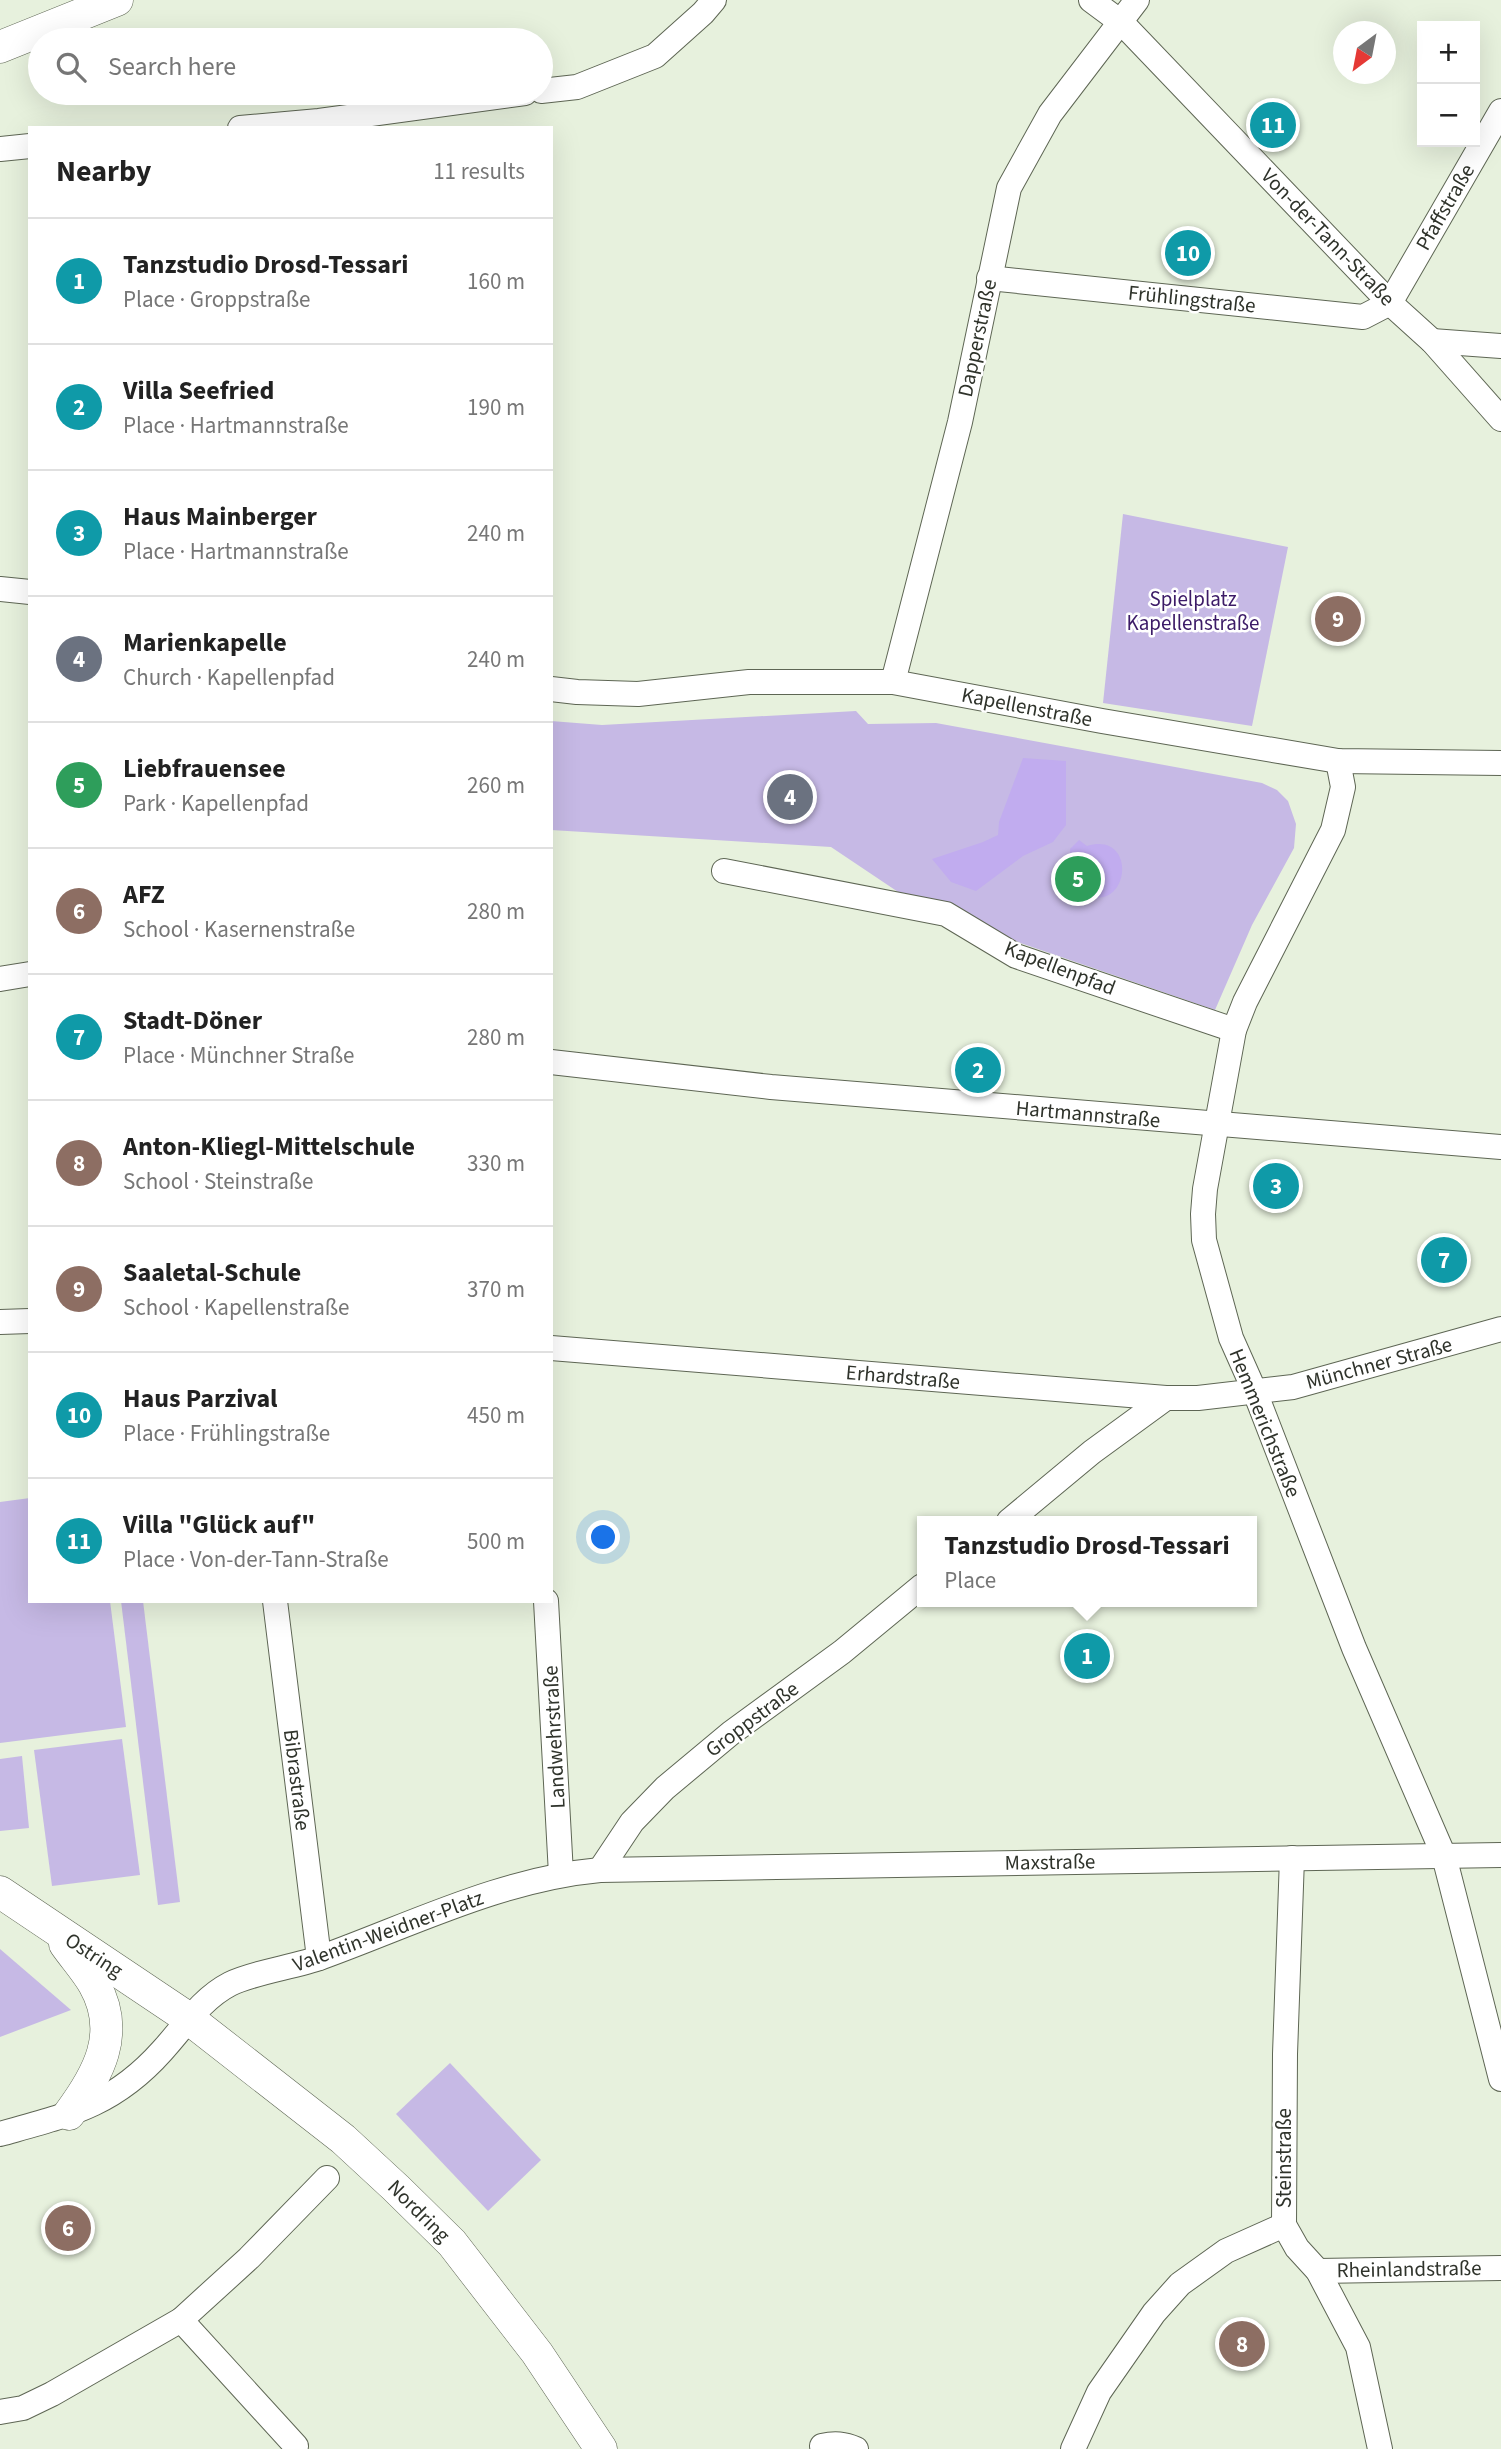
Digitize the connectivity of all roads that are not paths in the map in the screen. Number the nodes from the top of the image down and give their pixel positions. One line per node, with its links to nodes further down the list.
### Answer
1 (117, 0): 6 (main road)
2 (714, 0): 9 (street)
3 (1091, 0): 5 (street, Von-der-Tann-Straße)
4 (1137, 0): 5 (street, Dapperstraße)
5 (1122, 23): 15 (street, Dapperstraße); 16 (street, Von-der-Tann-Straße)
6 (47, 28)
7 (28, 36): 8 (main road)
8 (0, 47)
9 (553, 90)
10 (436, 105): 12 (street)
11 (1501, 111): 16 (street, Pfaffstraße)
12 (262, 126)
13 (28, 146): 14 (street)
14 (0, 149)
15 (989, 278): 16 (street, Frühlingstraße); 22 (street, Dapperstraße)
16 (1390, 303): 17 (street, Von-der-Tann-Straße)
17 (1432, 341): 18 (street); 19 (street, Von-der-Tann-Straße)
18 (1501, 346)
19 (1501, 419)
20 (0, 589): 21 (street)
21 (28, 592)
22 (893, 682): 23 (street, Kapellenstraße); 24 (street, Kapellenstraße)
23 (553, 689)
24 (1338, 761): 25 (street, Kapellenstraße); 29 (street, Hemmerichstraße)
25 (1501, 763)
26 (724, 871): 29 (street, Kapellenpfad)
27 (28, 974): 28 (street)
28 (0, 979)
29 (1234, 1030): 31 (street, Hemmerichstraße)
30 (553, 1062): 31 (street, Hartmannstraße)
31 (1216, 1125): 32 (street, Hartmannstraße); 37 (street, Hemmerichstraße)
32 (1501, 1147)
33 (28, 1321): 34 (street)
34 (0, 1322)
35 (1501, 1329): 37 (street, Münchner Straße)
36 (553, 1348): 38 (street, Erhardstraße)
37 (1255, 1392): 38 (street, Erhardstraße); 44 (street, Hemmerichstraße)
38 (1166, 1398): 39 (street)
39 (1015, 1516)
40 (917, 1590): 46 (street, Groppstraße)
41 (275, 1603): 50 (street, Bibrastraße)
42 (546, 1603): 47 (street, Landwehrstraße)
43 (1501, 1855): 44 (street, Maxstraße)
44 (1444, 1856): 45 (street, Maxstraße); 52 (street, Hemmerichstraße)
45 (1292, 1858): 46 (street, Maxstraße); 56 (street, Steinstraße)
46 (600, 1870): 47 (street, Valentin-Weidner-Platz)
47 (561, 1874): 50 (street, Valentin-Weidner-Platz)
48 (0, 1892): 49 (main road, Ostring)
49 (51, 1926): 51 (main road, Ostring); 53 (main road)
50 (319, 1958): 51 (street, Valentin-Weidner-Platz)
51 (188, 2018): 53 (street, Valentin-Weidner-Platz); 63 (main road, Nordring)
52 (1501, 2079)
53 (69, 2114): 54 (street, Valentin-Weidner-Platz)
54 (0, 2134)
55 (327, 2178): 59 (street)
56 (1284, 2225): 58 (street); 65 (street, Steinstraße)
57 (1501, 2268): 58 (street, Rheinlandstraße)
58 (1318, 2271): 66 (street)
59 (181, 2319): 60 (street); 61 (street)
60 (0, 2412)
61 (296, 2446)
62 (822, 2446): 64 (street)
63 (601, 2449)
64 (856, 2449)
65 (1073, 2449)
66 (1380, 2449)

